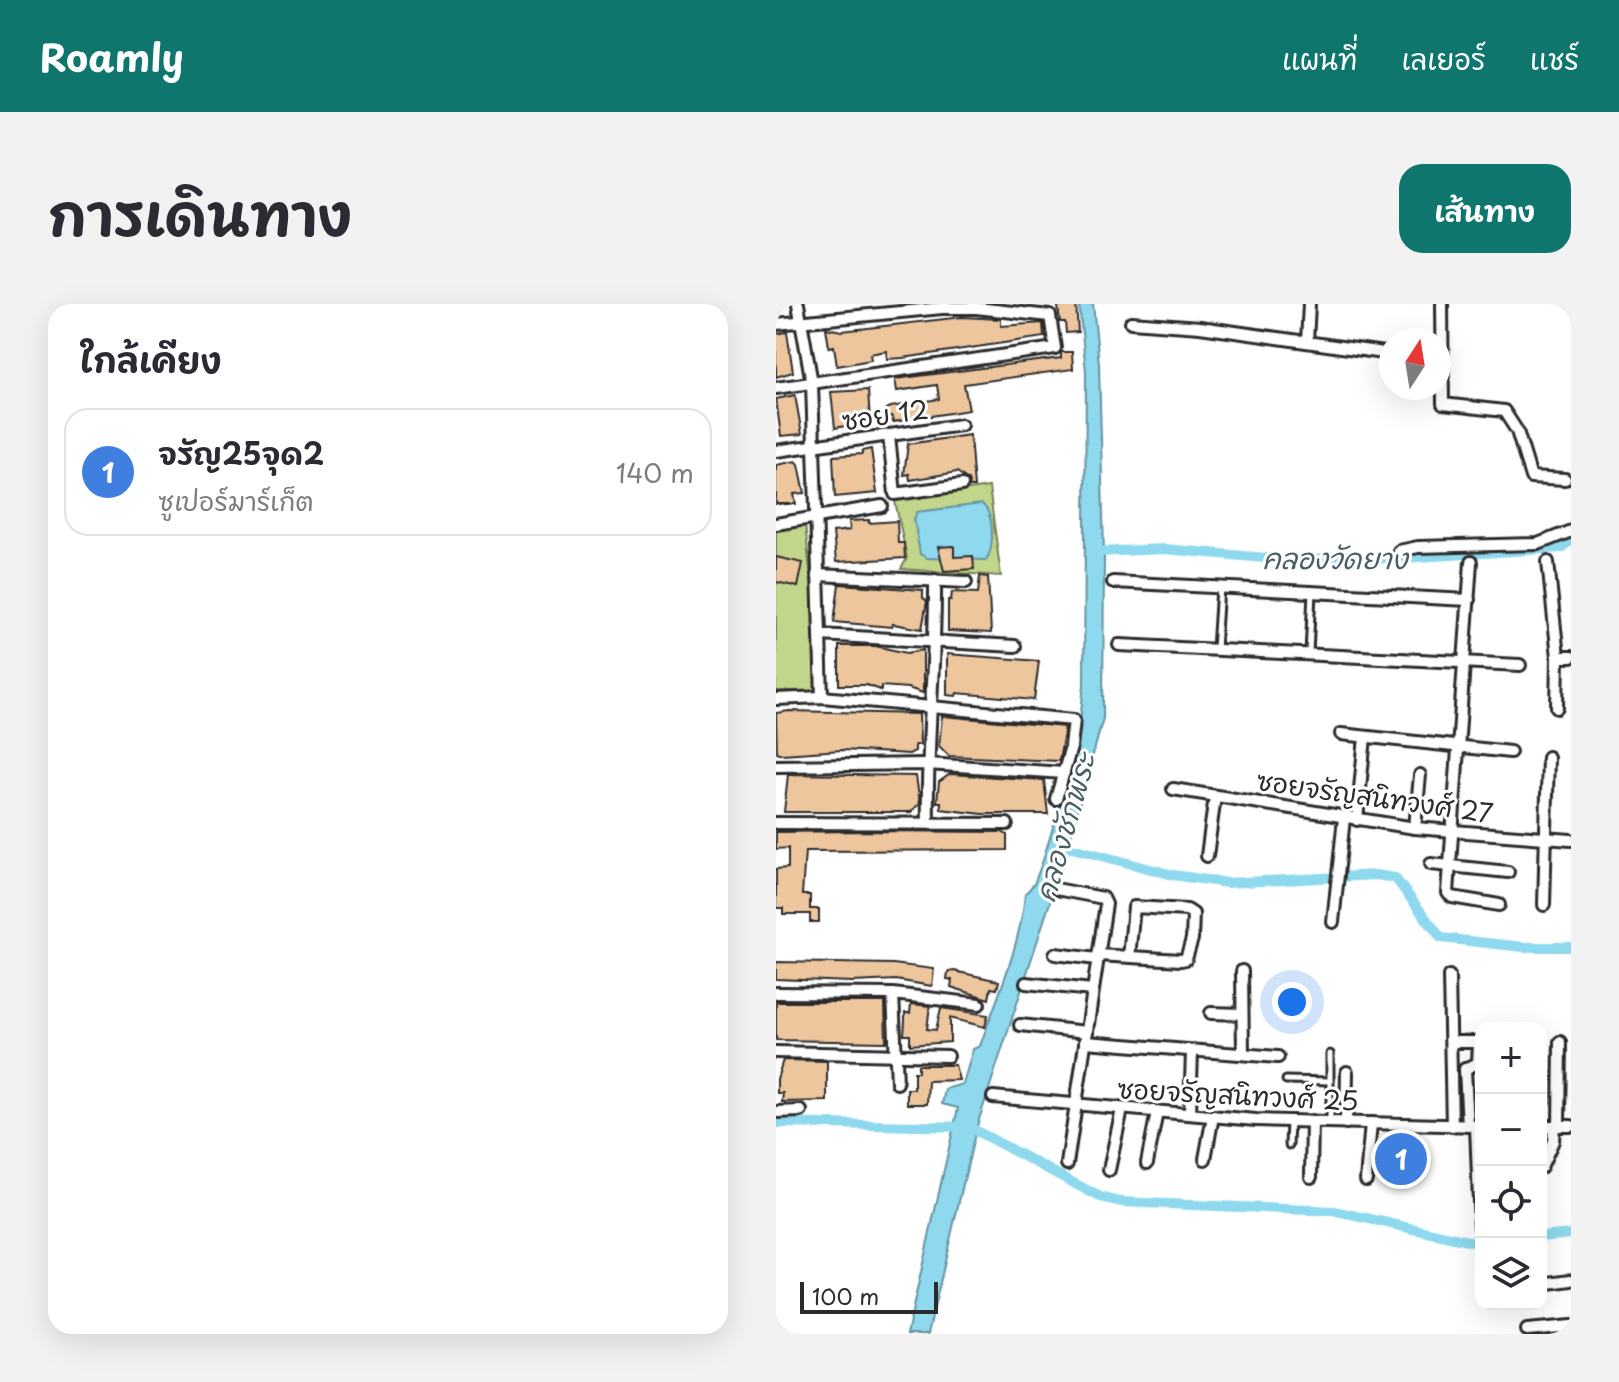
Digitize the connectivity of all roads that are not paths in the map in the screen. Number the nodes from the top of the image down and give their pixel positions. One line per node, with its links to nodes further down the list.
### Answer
1 (798, 304): 4 (street)
2 (1309, 304): 7 (street)
3 (1442, 304): 15 (street)
4 (802, 320): 6 (street); 9 (street); 9 (street)
5 (1131, 322): 7 (street)
6 (776, 324)
7 (1307, 342): 8 (street)
8 (1379, 352)
9 (812, 383): 10 (street); 13 (street)
10 (776, 388)
11 (961, 425): 12 (street, ซอย 12)
12 (889, 436): 13 (street, ซอย 12); 16 (street)
13 (815, 445): 14 (street, ซอย 12); 18 (street)
14 (776, 451)
15 (1565, 479)
16 (962, 485)
17 (882, 506): 18 (street)
18 (814, 519): 19 (street); 24 (street)
19 (776, 524)
20 (1571, 531): 21 (street)
21 (1399, 551)
22 (1471, 562): 30 (street)
23 (1548, 562): 37 (street)
24 (817, 575): 25 (street); 31 (street)
25 (935, 580): 26 (street); 32 (street)
26 (966, 582)
27 (1113, 582): 28 (street)
28 (1220, 587): 29 (street); 35 (lane)
29 (1312, 593): 30 (street); 36 (lane)
30 (1469, 600): 39 (street)
31 (820, 635): 32 (street); 41 (street)
32 (936, 643): 34 (street); 43 (street)
33 (1119, 645): 35 (street)
34 (1015, 646)
35 (1216, 650): 36 (street)
36 (1308, 654): 39 (street)
37 (1558, 657): 38 (street); 44 (street)
38 (1571, 657)
39 (1465, 661): 40 (street); 47 (street)
40 (1520, 665)
41 (822, 697): 42 (street); 43 (street)
42 (776, 699)
43 (931, 706): 50 (street); 52 (street)
44 (1557, 708)
45 (1341, 734): 46 (street)
46 (1365, 737): 47 (street); 58 (street)
47 (1459, 745): 48 (street); 63 (street)
48 (1510, 752)
49 (1548, 757): 64 (street)
50 (927, 764): 51 (street); 52 (street); 60 (street)
51 (776, 766)
52 (1064, 773): 56 (street)
53 (1420, 775): 62 (street)
54 (1173, 789): 55 (street, ซอยจรัญสนิทวงศ์ 27)
55 (1215, 796): 57 (street, ซอยจรัญสนิทวงศ์ 27); 66 (street)
56 (1056, 799)
57 (1344, 818): 58 (street, ซอยจรัญสนิทวงศ์ 27); 73 (street)
58 (1357, 820): 62 (street, ซอยจรัญสนิทวงศ์ 27)
59 (776, 823): 60 (street)
60 (928, 823): 61 (street)
61 (1007, 824)
62 (1415, 828): 63 (street, ซอยจรัญสนิทวงศ์ 27)
63 (1455, 833): 64 (street, ซอยจรัญสนิทวงศ์ 27); 68 (street)
64 (1546, 839): 65 (street, ซอยจรัญสนิทวงศ์ 27); 72 (street)
65 (1571, 840)
66 (1207, 856)
67 (1431, 864): 68 (street)
68 (1451, 866): 69 (street); 71 (street)
69 (1508, 872)
70 (1056, 889): 75 (street)
71 (1499, 905)
72 (1544, 905)
73 (1333, 922)
74 (1055, 954): 75 (street)
75 (1098, 957): 76 (street); 80 (street)
76 (1129, 957): 76 (street)
77 (1242, 971): 85 (street)
78 (1449, 976): 116 (street)
79 (1026, 983): 80 (street)
80 (1092, 990): 87 (street)
81 (776, 993): 82 (street)
82 (893, 994): 83 (street); 95 (street)
83 (979, 1004)
84 (1211, 1013): 85 (street)
85 (1242, 1014): 93 (street)
86 (1020, 1025): 87 (street)
87 (1086, 1037): 91 (street); 104 (street)
88 (1454, 1042): 89 (street)
89 (1475, 1042)
90 (1560, 1042): 119 (street)
91 (1192, 1051): 93 (street); 109 (street)
92 (776, 1052): 95 (street)
93 (1243, 1054): 97 (street)
94 (1330, 1054): 101 (lane)
95 (895, 1055): 96 (street); 102 (street)
96 (948, 1056)
97 (1278, 1057)
98 (1475, 1064): 117 (street)
99 (1347, 1072): 114 (street)
100 (1286, 1080): 101 (lane)
101 (1330, 1081): 113 (lane)
102 (897, 1083)
103 (993, 1097): 104 (street, ซอยจรัญสนิทวงศ์ 25)
104 (1077, 1106): 105 (street, ซอยจรัญสนิทวงศ์ 25); 124 (street)
105 (1122, 1109): 108 (street, ซอยจรัญสนิทวงศ์ 25); 126 (street)
106 (801, 1111): 107 (street)
107 (776, 1112)
108 (1157, 1112): 109 (street, ซอยจรัญสนิทวงศ์ 25); 123 (street)
109 (1190, 1114): 110 (street, ซอยจรัญสนิทวงศ์ 25)
110 (1213, 1116): 111 (street, ซอยจรัญสนิทวงศ์ 25); 122 (street)
111 (1290, 1121): 112 (street, ซอยจรัญสนิทวงศ์ 25); 121 (lane)
112 (1312, 1121): 113 (street, ซอยจรัญสนิทวงศ์ 25); 127 (street)
113 (1330, 1122): 114 (street, ซอยจรัญสนิทวงศ์ 25)
114 (1346, 1123): 115 (street, ซอยจรัญสนิทวงศ์ 25)
115 (1371, 1123): 116 (street, ซอยจรัญสนิทวงศ์ 25); 128 (street)
116 (1452, 1126): 117 (street, ซอยจรัญสนิทวงศ์ 25)
117 (1475, 1126)
118 (1547, 1126): 119 (street)
119 (1556, 1126): 120 (street); 125 (street)
120 (1571, 1126)
121 (1289, 1145)
122 (1205, 1159)
123 (1147, 1163)
124 (1067, 1164)
125 (1542, 1166)
126 (1109, 1170)
127 (1311, 1177)
128 (1366, 1180)
129 (1571, 1280): 130 (street)
130 (1547, 1283)
131 (1571, 1326): 132 (street)
132 (1527, 1330)

